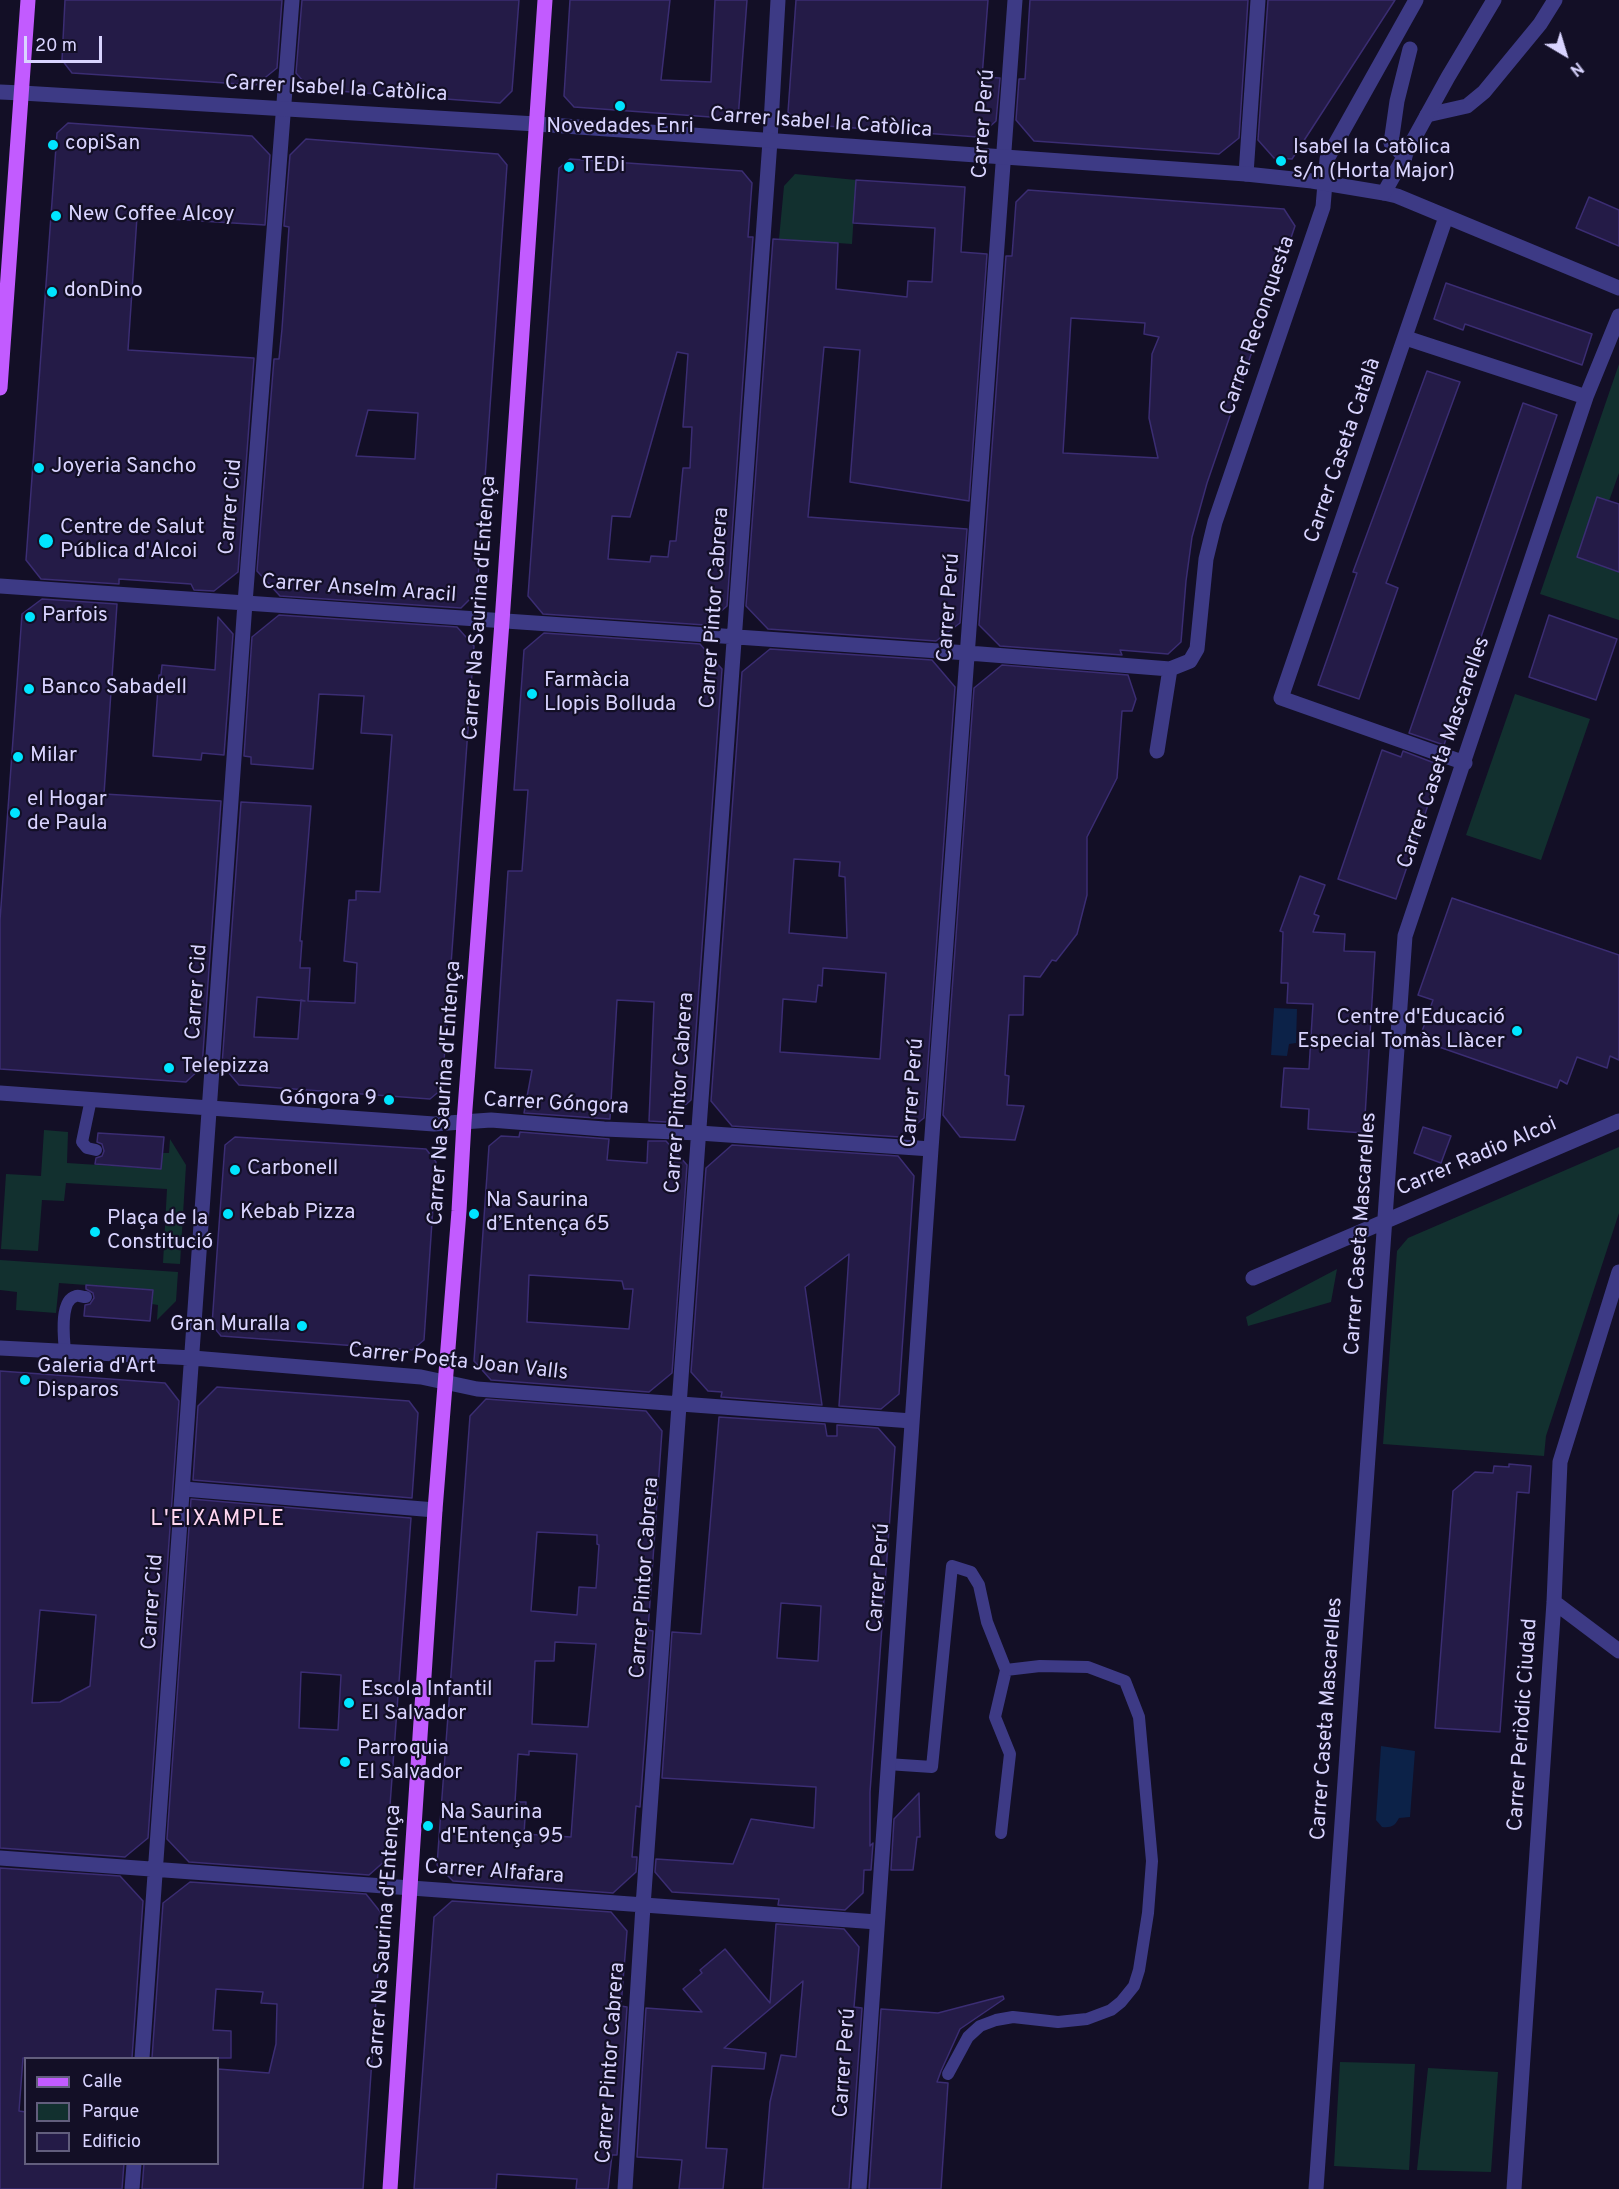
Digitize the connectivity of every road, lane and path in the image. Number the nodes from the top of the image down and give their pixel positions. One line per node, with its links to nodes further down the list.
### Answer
1 (28, 0): 12 (main road)
2 (292, 0): 13 (street, Carrer Cid)
3 (544, 0): 15 (main road, Carrer Na Saurina d'Entença)
4 (778, 0): 16 (street, Carrer Pintor Cabrera)
5 (1015, 0): 18 (street, Carrer Perú)
6 (1258, 0): 19 (street)
7 (1416, 0): 20 (street, Carrer Reconquesta)
8 (1494, 0): 14 (street)
9 (1556, 0): 14 (street)
10 (1410, 49): 17 (street)
11 (0, 92): 12 (street, Carrer Isabel la Catòlica)
12 (22, 93): 13 (street, Carrer Isabel la Catòlica); 26 (main road)
13 (285, 108): 15 (street, Carrer Isabel la Catòlica); 29 (street, Carrer Cid)
14 (1427, 115): 17 (street)
15 (536, 124): 16 (street, Carrer Isabel la Catòlica); 30 (main road, Carrer Na Saurina d'Entença)
16 (770, 141): 18 (street, Carrer Isabel la Catòlica); 31 (street, Carrer Pintor Cabrera)
17 (1405, 157): 21 (street)
18 (1004, 158): 19 (street, Carrer Isabel la Catòlica); 32 (street, Carrer Perú)
19 (1246, 174): 20 (street, Carrer Isabel la Catòlica)
20 (1326, 183): 21 (street, Carrer Isabel la Catòlica); 33 (street, Carrer Reconquesta)
21 (1384, 193): 22 (street, Carrer Isabel la Catòlica)
22 (1446, 217): 23 (street, Carrer Isabel la Catòlica); 25 (street, Carrer Caseta Català)
23 (1619, 288)
24 (1619, 316): 27 (street, Carrer Caseta Mascarelles)
25 (1406, 338): 27 (street); 35 (street, Carrer Caseta Català)
26 (0, 388)
27 (1586, 397): 35 (street, Carrer Caseta Mascarelles)
28 (0, 586): 29 (street, Carrer Anselm Aracil)
29 (245, 603): 30 (street, Carrer Anselm Aracil); 38 (street, Carrer Cid)
30 (502, 622): 31 (street, Carrer Anselm Aracil); 40 (main road, Carrer Na Saurina d'Entença)
31 (735, 638): 32 (street, Carrer Anselm Aracil); 41 (street, Carrer Pintor Cabrera)
32 (968, 653): 33 (street, Carrer Anselm Aracil); 43 (street, Carrer Perú)
33 (1170, 669): 34 (street)
34 (1157, 751)
35 (1465, 762): 44 (street, Carrer Caseta Mascarelles)
36 (0, 1093): 37 (street, Carrer Góngora)
37 (91, 1099): 38 (street, Carrer Góngora); 42 (lane)
38 (211, 1108): 40 (street, Carrer Góngora); 50 (street, Carrer Cid)
39 (1619, 1121): 44 (street, Carrer Radio Alcoi)
40 (464, 1122): 41 (street, Carrer Góngora); 51 (main road, Carrer Na Saurina d'Entença)
41 (699, 1133): 43 (street, Carrer Góngora); 52 (street, Carrer Pintor Cabrera)
42 (96, 1149)
43 (931, 1149): 53 (street, Carrer Perú)
44 (1384, 1220): 46 (street, Carrer Radio Alcoi); 73 (street, Carrer Caseta Mascarelles)
45 (1619, 1272): 56 (street, Carrer Periòdic Ciudad)
46 (1253, 1278)
47 (86, 1297): 49 (lane)
48 (0, 1348): 49 (street, Carrer Poeta Joan Valls)
49 (64, 1352): 50 (street, Carrer Poeta Joan Valls)
50 (193, 1358): 51 (street, Carrer Poeta Joan Valls); 54 (street, Carrer Cid)
51 (445, 1382): 52 (street, Carrer Poeta Joan Valls); 55 (main road, Carrer Na Saurina d'Entença)
52 (679, 1405): 53 (street, Carrer Poeta Joan Valls); 64 (street, Carrer Pintor Cabrera)
53 (912, 1421): 59 (street, Carrer Perú)
54 (184, 1489): 55 (street); 62 (street, Carrer Cid)
55 (435, 1510): 63 (main road, Carrer Na Saurina d'Entença)
56 (1554, 1602): 57 (street); 74 (street, Carrer Periòdic Ciudad)
57 (1619, 1651)
58 (1006, 1670): 59 (lane); 60 (lane); 67 (lane)
59 (887, 1764): 65 (street, Carrer Perú)
60 (1001, 1833)
61 (0, 1858): 62 (street, Carrer Alfafara)
62 (155, 1870): 63 (street, Carrer Alfafara); 66 (street, Carrer Cid)
63 (411, 1888): 64 (street, Carrer Alfafara); 70 (main road, Carrer Na Saurina d'Entença)
64 (643, 1906): 65 (street, Carrer Alfafara); 71 (street, Carrer Pintor Cabrera)
65 (876, 1922): 72 (street, Carrer Perú)
66 (142, 2057)
67 (948, 2074)
68 (134, 2165): 69 (street)
69 (132, 2189)
70 (390, 2189)
71 (625, 2189)
72 (859, 2189)
73 (1316, 2189)
74 (1514, 2189)

